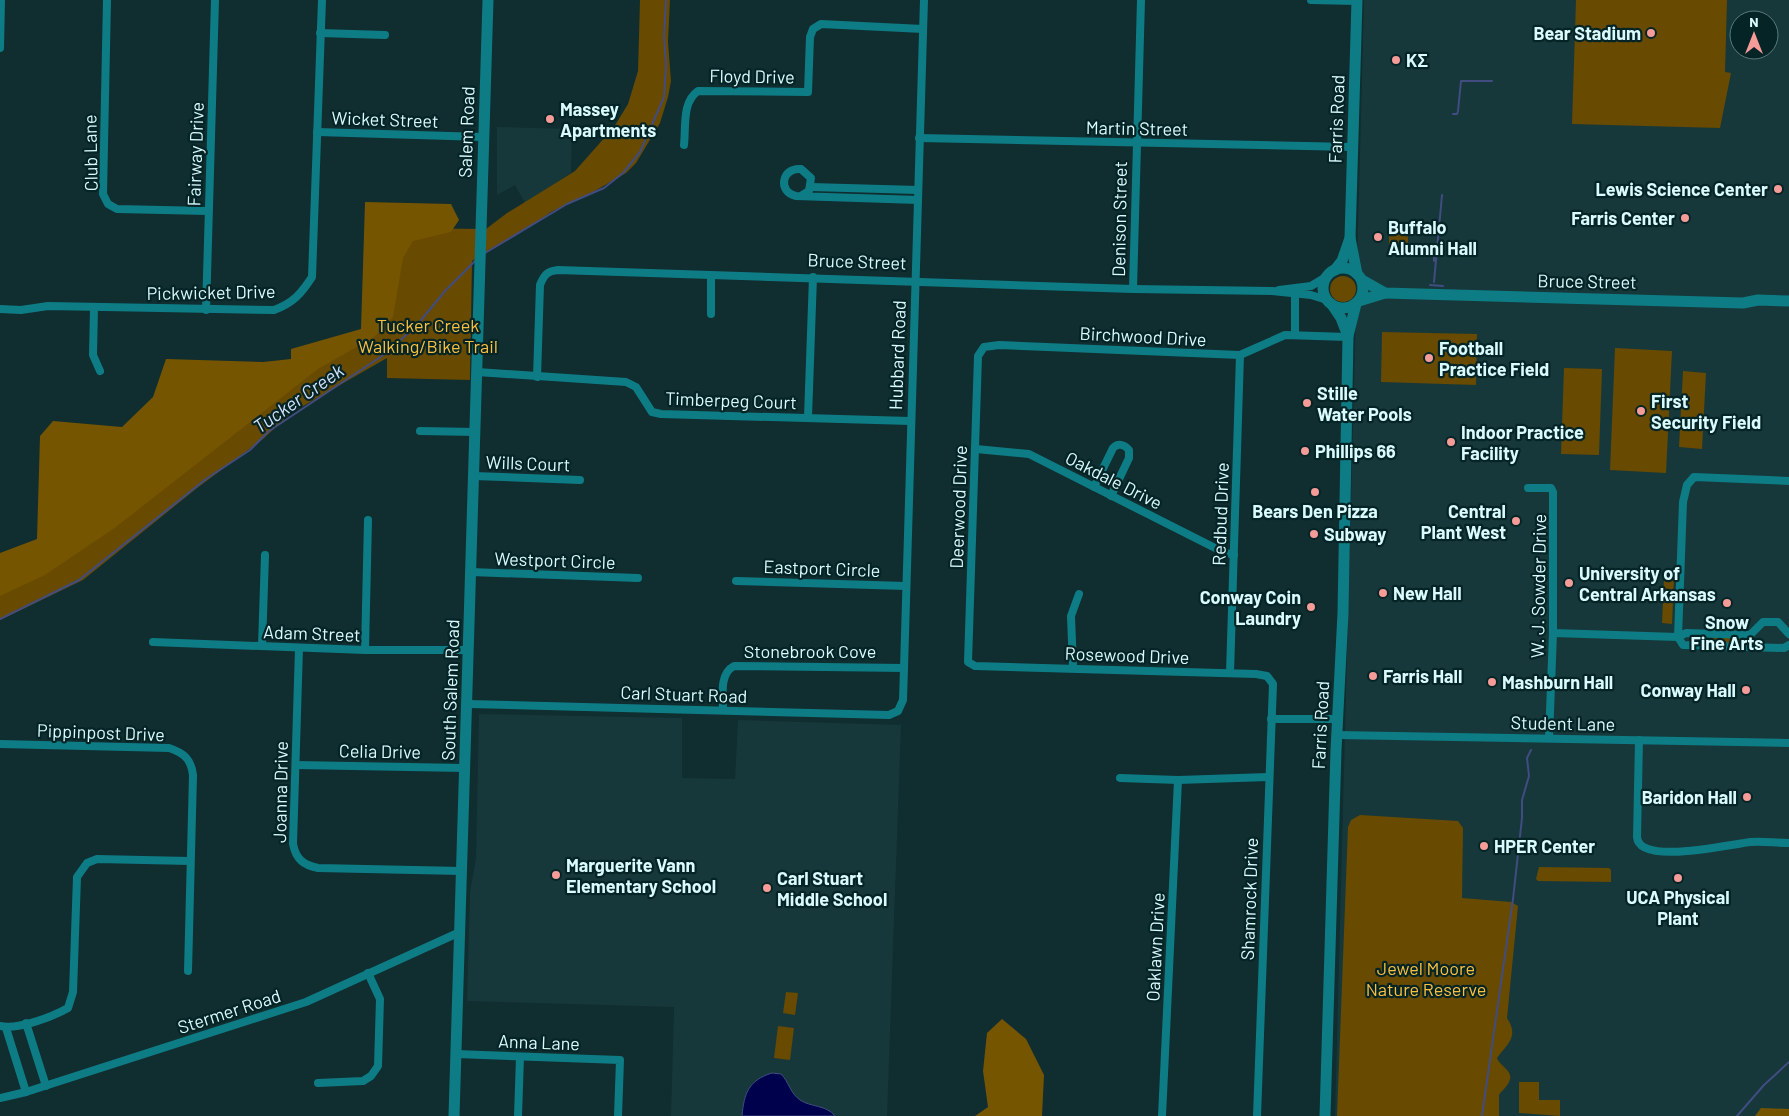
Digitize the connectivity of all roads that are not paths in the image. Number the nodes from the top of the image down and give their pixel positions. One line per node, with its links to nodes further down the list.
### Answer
1 (1, 0): 13 (street)
2 (107, 0): 24 (street, Club Lane)
3 (215, 0): 24 (street, Fairway Drive)
4 (322, 0): 11 (street, Pickwicket Drive)
5 (488, 0): 15 (street, Salem Road)
6 (924, 0): 10 (street, Hubbard Road)
7 (1141, 0): 17 (street, Denison Street)
8 (1311, 0): 9 (street)
9 (1357, 0): 19 (street, Farris Road)
10 (923, 29): 16 (street, Hubbard Road); 18 (street, Floyd Drive)
11 (320, 33): 12 (street); 14 (street, Pickwicket Drive)
12 (385, 35)
13 (0, 48)
14 (317, 132): 15 (street, Wicket Street); 41 (street, Pickwicket Drive)
15 (483, 137): 26 (street, Salem Road)
16 (919, 138): 17 (street, Martin Street); 21 (street, Hubbard Road)
17 (1136, 142): 19 (street, Martin Street); 32 (street, Denison Street)
18 (684, 145)
19 (1353, 147): 25 (street, Farris Road)
20 (811, 187): 21 (street); 22 (street); 22 (street)
21 (918, 190): 23 (street, Hubbard Road)
22 (801, 196): 23 (street)
23 (918, 200): 31 (street, Hubbard Road)
24 (208, 211): 41 (street, Fairway Drive)
25 (1350, 238): 27 (street, Farris Road); 30 (street, Farris Road)
26 (480, 265): 48 (street, South Salem Road)
27 (1330, 273): 30 (street); 33 (street, Bruce Street); 38 (street)
28 (711, 275): 29 (street, Bruce Street); 42 (street); 49 (street, Bruce Street)
29 (813, 277): 31 (street, Bruce Street); 50 (street)
30 (1360, 277): 34 (street, Bruce Street); 36 (street)
31 (915, 281): 32 (street, Bruce Street); 51 (street, Hubbard Road)
32 (1133, 289): 33 (street, Bruce Street)
33 (1272, 291): 35 (street, Bruce Street)
34 (1385, 293): 36 (street, Bruce Street); 37 (street, Bruce Street)
35 (1295, 294): 38 (street, Bruce Street); 43 (street)
36 (1358, 302): 38 (street); 44 (street, Farris Road)
37 (1789, 302)
38 (1330, 303): 44 (street, Farris Road)
39 (94, 308): 40 (street, Pickwicket Drive); 41 (street, Pickwicket Drive); 47 (street)
40 (0, 309)
41 (206, 310)
42 (711, 314)
43 (1295, 335): 44 (street, Birchwood Drive); 46 (street, Birchwood Drive)
44 (1348, 337): 89 (street, Farris Road)
45 (984, 347): 46 (street, Birchwood Drive); 54 (street, Deerwood Drive)
46 (1240, 355): 63 (street, Redbud Drive)
47 (100, 371)
48 (477, 372): 49 (street, Timberpeg Court); 53 (street, South Salem Road)
49 (537, 377): 50 (street, Timberpeg Court)
50 (808, 418): 51 (street, Timberpeg Court)
51 (910, 421): 67 (street, Hubbard Road)
52 (420, 431): 53 (street)
53 (475, 432): 55 (street, South Salem Road)
54 (976, 449): 58 (street, Oakdale Drive); 80 (street, Deerwood Drive)
55 (474, 476): 56 (street, Wills Court); 64 (street, South Salem Road)
56 (580, 480)
57 (1789, 481): 72 (street)
58 (1094, 487): 60 (street, Oakdale Drive); 60 (street)
59 (1528, 488): 69 (street, W. J. Sowder Drive)
60 (1111, 496): 63 (street, Oakdale Drive)
61 (368, 520): 78 (street)
62 (265, 555): 74 (street)
63 (1234, 555): 83 (street, Redbud Drive)
64 (472, 572): 65 (street, Westport Circle); 79 (street, South Salem Road)
65 (638, 578)
66 (736, 581): 67 (street, Eastport Circle)
67 (906, 586): 81 (street, Hubbard Road)
68 (1079, 594): 82 (street)
69 (1553, 633): 72 (street); 91 (street, W. J. Sowder Drive)
70 (1789, 634): 71 (street)
71 (1750, 635): 72 (street); 76 (street)
72 (1678, 637): 76 (street)
73 (153, 642): 74 (street, Adam Street)
74 (262, 646): 77 (street, Adam Street)
75 (1789, 646): 76 (street)
76 (1757, 647)
77 (299, 648): 78 (street, Adam Street); 95 (street, Joanna Drive)
78 (365, 650): 79 (street, Adam Street)
79 (469, 650): 85 (street, South Salem Road)
80 (975, 666): 82 (street, Rosewood Drive)
81 (904, 668): 86 (street, Stonebrook Cove); 87 (street, Hubbard Road)
82 (1073, 668): 83 (street, Rosewood Drive)
83 (1230, 673): 84 (street, Rosewood Drive)
84 (1273, 684): 88 (street, Shamrock Drive)
85 (468, 704): 86 (street, Carl Stuart Road); 96 (street, South Salem Road)
86 (723, 710): 87 (street, Carl Stuart Road)
87 (898, 711)
88 (1271, 719): 89 (street); 98 (street, Shamrock Drive)
89 (1338, 719): 90 (street, Farris Road)
90 (1337, 735): 91 (street, Student Lane); 119 (street, Farris Road)
91 (1549, 738): 92 (street, Student Lane)
92 (1639, 740): 93 (street, Student Lane); 100 (street)
93 (1789, 743)
94 (0, 744): 101 (street, Pippinpost Drive)
95 (296, 765): 96 (street, Celia Drive); 102 (street, Joanna Drive)
96 (464, 768): 102 (street, South Salem Road)
97 (1120, 778): 99 (street)
98 (1268, 778): 99 (street); 118 (street, Shamrock Drive)
99 (1178, 780): 117 (street, Oaklawn Drive)
100 (1789, 843)
101 (190, 861): 104 (street, Pippinpost Drive); 106 (street)
102 (462, 871): 103 (street, South Salem Road)
103 (460, 932): 105 (street, Stermer Road); 108 (street, South Salem Road)
104 (188, 971)
105 (368, 973): 110 (street); 111 (street, Stermer Road)
106 (26, 1023): 107 (street); 111 (street)
107 (3, 1027): 112 (street)
108 (456, 1054): 109 (street, Anna Lane); 114 (street, South Salem Road)
109 (520, 1056): 115 (street); 116 (street, Anna Lane)
110 (318, 1083)
111 (46, 1086): 112 (street, Stermer Road)
112 (26, 1092): 113 (street, Stermer Road)
113 (0, 1098)
114 (454, 1116)
115 (518, 1116)
116 (618, 1116)
117 (1162, 1116)
118 (1257, 1116)
119 (1324, 1116)

